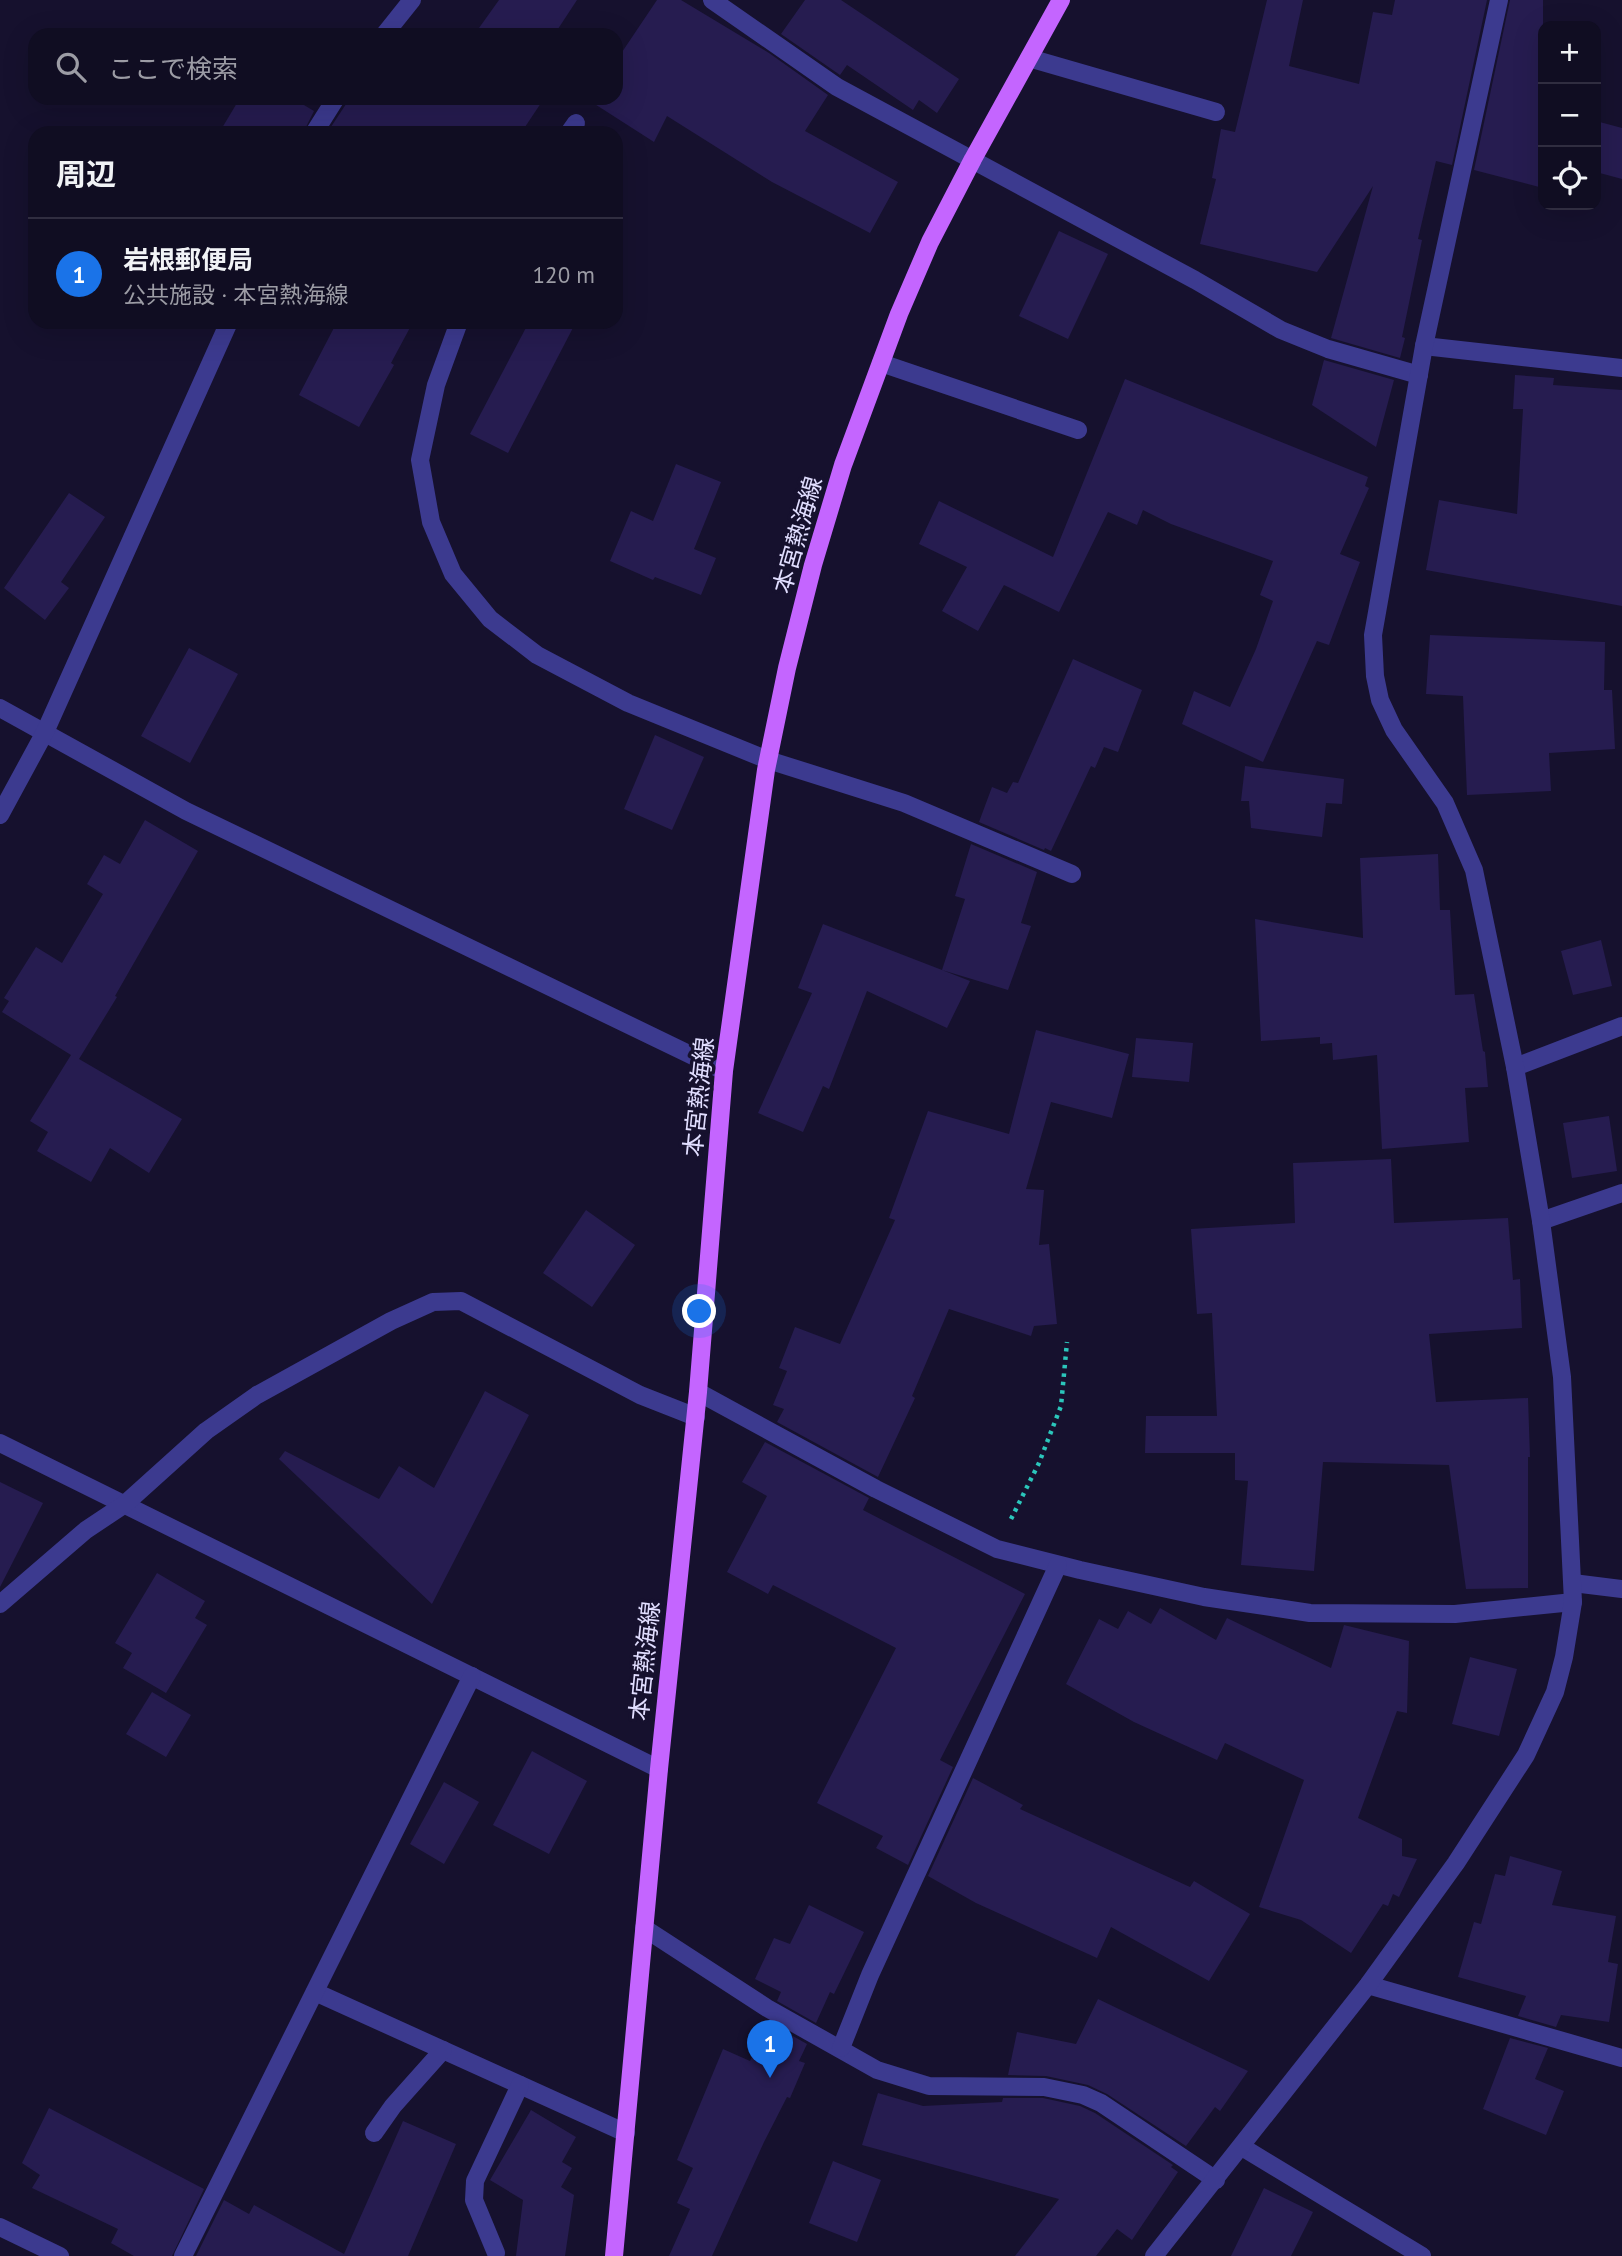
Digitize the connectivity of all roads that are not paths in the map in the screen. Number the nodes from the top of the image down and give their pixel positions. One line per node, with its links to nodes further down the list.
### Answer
1 (412, 0): 5 (street)
2 (712, 0): 10 (street)
3 (1061, 0): 6 (main road, 本宮熱海線)
4 (1499, 0): 13 (street)
5 (390, 28)
6 (1029, 58): 8 (street); 10 (main road, 本宮熱海線)
7 (332, 105): 9 (street)
8 (1216, 112)
9 (318, 126)
10 (973, 159): 14 (main road, 本宮熱海線); 16 (street)
11 (226, 329): 19 (street)
12 (456, 329): 20 (street)
13 (1424, 346): 15 (street); 16 (street)
14 (881, 363): 17 (street); 20 (main road, 本宮熱海線)
15 (1622, 368)
16 (1419, 375): 24 (street)
17 (1078, 430)
18 (0, 708): 19 (street)
19 (45, 732): 21 (street); 25 (street)
20 (768, 760): 22 (street); 25 (main road, 本宮熱海線)
21 (0, 816)
22 (1072, 874)
23 (1622, 1026): 24 (street)
24 (1515, 1067): 27 (street)
25 (724, 1071): 28 (main road, 本宮熱海線)
26 (1622, 1193): 27 (street)
27 (1541, 1221): 33 (street)
28 (698, 1392): 29 (main road, 本宮熱海線); 32 (street)
29 (696, 1417): 31 (street); 38 (main road, 本宮熱海線)
30 (0, 1443): 31 (street)
31 (125, 1504): 36 (street); 37 (street)
32 (1058, 1565): 35 (street); 42 (street)
33 (1573, 1583): 34 (street); 35 (street)
34 (1622, 1589)
35 (1573, 1602): 40 (street)
36 (0, 1604)
37 (472, 1676): 38 (street); 41 (street)
38 (659, 1769): 39 (main road, 本宮熱海線)
39 (644, 1928): 42 (street); 47 (main road, 本宮熱海線)
40 (1368, 1986): 44 (street); 48 (street)
41 (315, 1992): 43 (street); 53 (street)
42 (841, 2048): 49 (street)
43 (443, 2050): 45 (street); 46 (street)
44 (1622, 2058)
45 (520, 2085): 47 (street); 51 (street)
46 (374, 2133)
47 (626, 2133): 54 (main road, 本宮熱海線)
48 (1242, 2147): 49 (street); 56 (street)
49 (1216, 2180): 55 (street)
50 (0, 2227): 52 (street)
51 (496, 2253)
52 (60, 2256)
53 (183, 2256)
54 (614, 2256)
55 (1154, 2256)
56 (1422, 2256)

